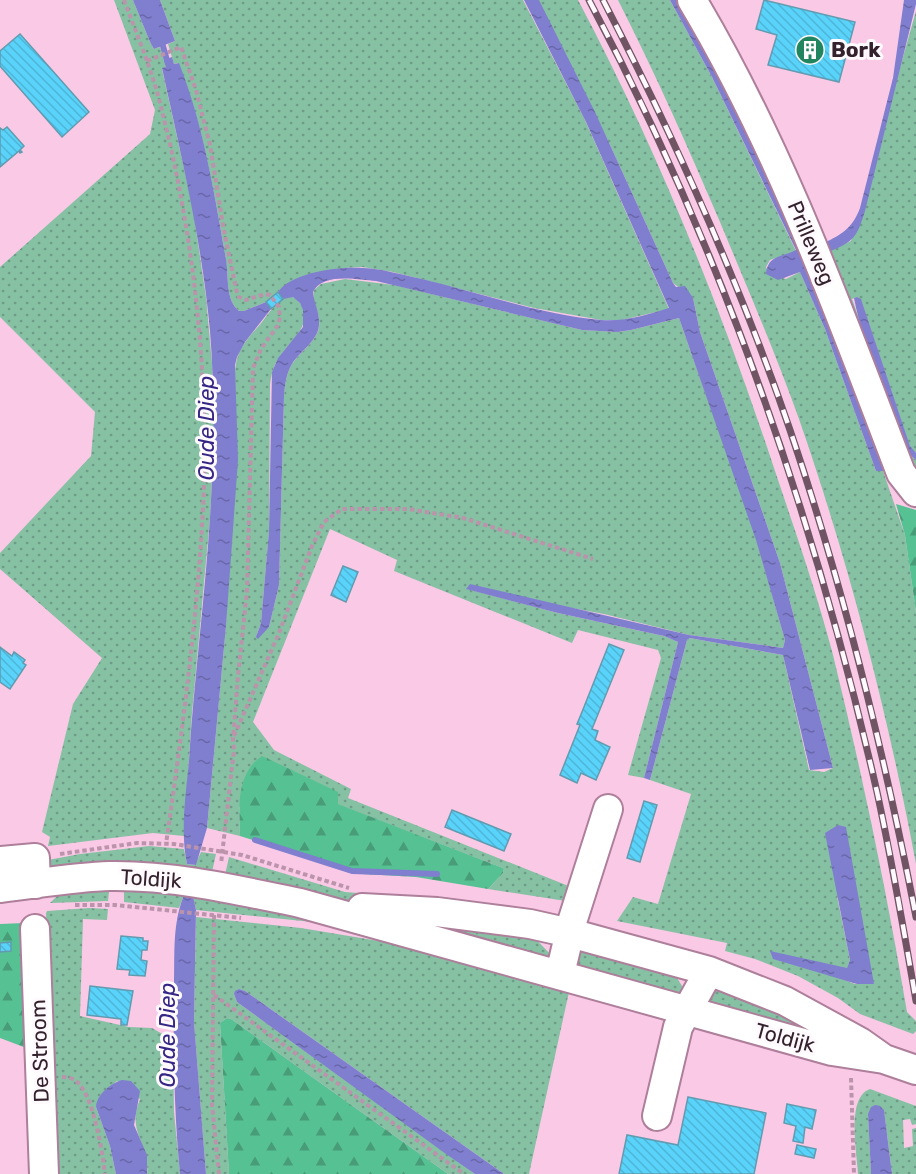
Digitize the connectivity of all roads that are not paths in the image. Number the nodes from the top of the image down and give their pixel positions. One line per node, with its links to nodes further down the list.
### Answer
1 (692, 0): 2 (street, Prilleweg)
2 (916, 492)
3 (608, 809): 9 (street)
4 (0, 861): 5 (street)
5 (35, 871): 6 (street, Toldijk); 7 (street, Toldijk)
6 (0, 888)
7 (300, 903): 9 (street, Toldijk); 11 (street, Toldijk)
8 (35, 929): 16 (street, De Stroom)
9 (570, 933): 10 (street, Toldijk); 11 (street)
10 (709, 972): 12 (street); 13 (street, Toldijk)
11 (560, 974): 12 (street, Toldijk)
12 (687, 1011): 13 (street, Toldijk); 15 (street)
13 (858, 1049): 14 (street, Toldijk)
14 (916, 1070)
15 (657, 1116)
16 (44, 1174)

